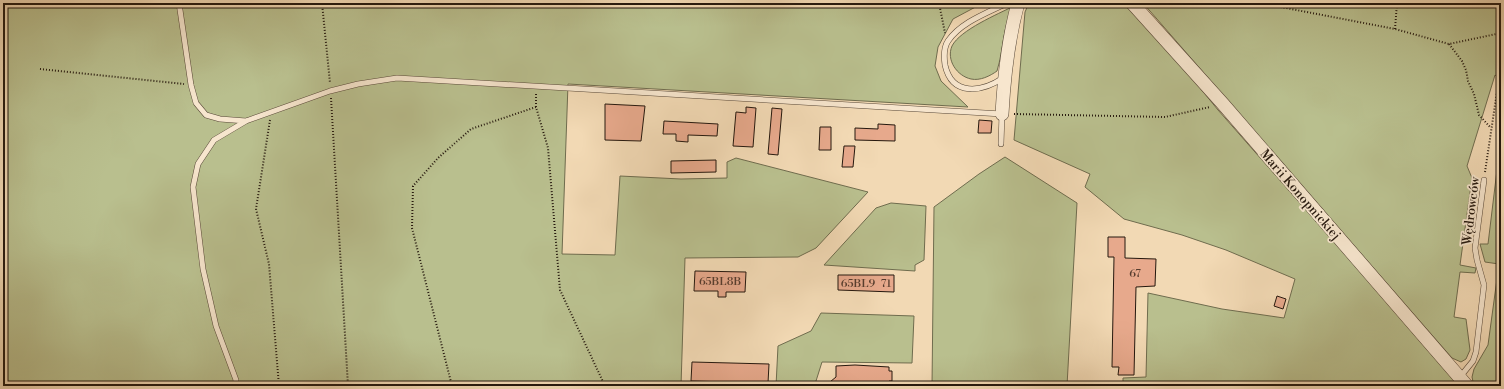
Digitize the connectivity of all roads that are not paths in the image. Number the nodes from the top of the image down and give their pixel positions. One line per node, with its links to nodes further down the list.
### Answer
1 (179, 3): 7 (lane)
2 (1007, 3): 5 (lane)
3 (1018, 3): 5 (street)
4 (1132, 3): 10 (street, Marii Konopnickiej)
5 (1004, 77): 6 (street)
6 (1002, 114): 7 (lane); 8 (lane)
7 (246, 121): 11 (lane)
8 (1002, 144)
9 (1484, 180): 10 (lane, Wędrowców)
10 (1463, 382)
11 (235, 386)

